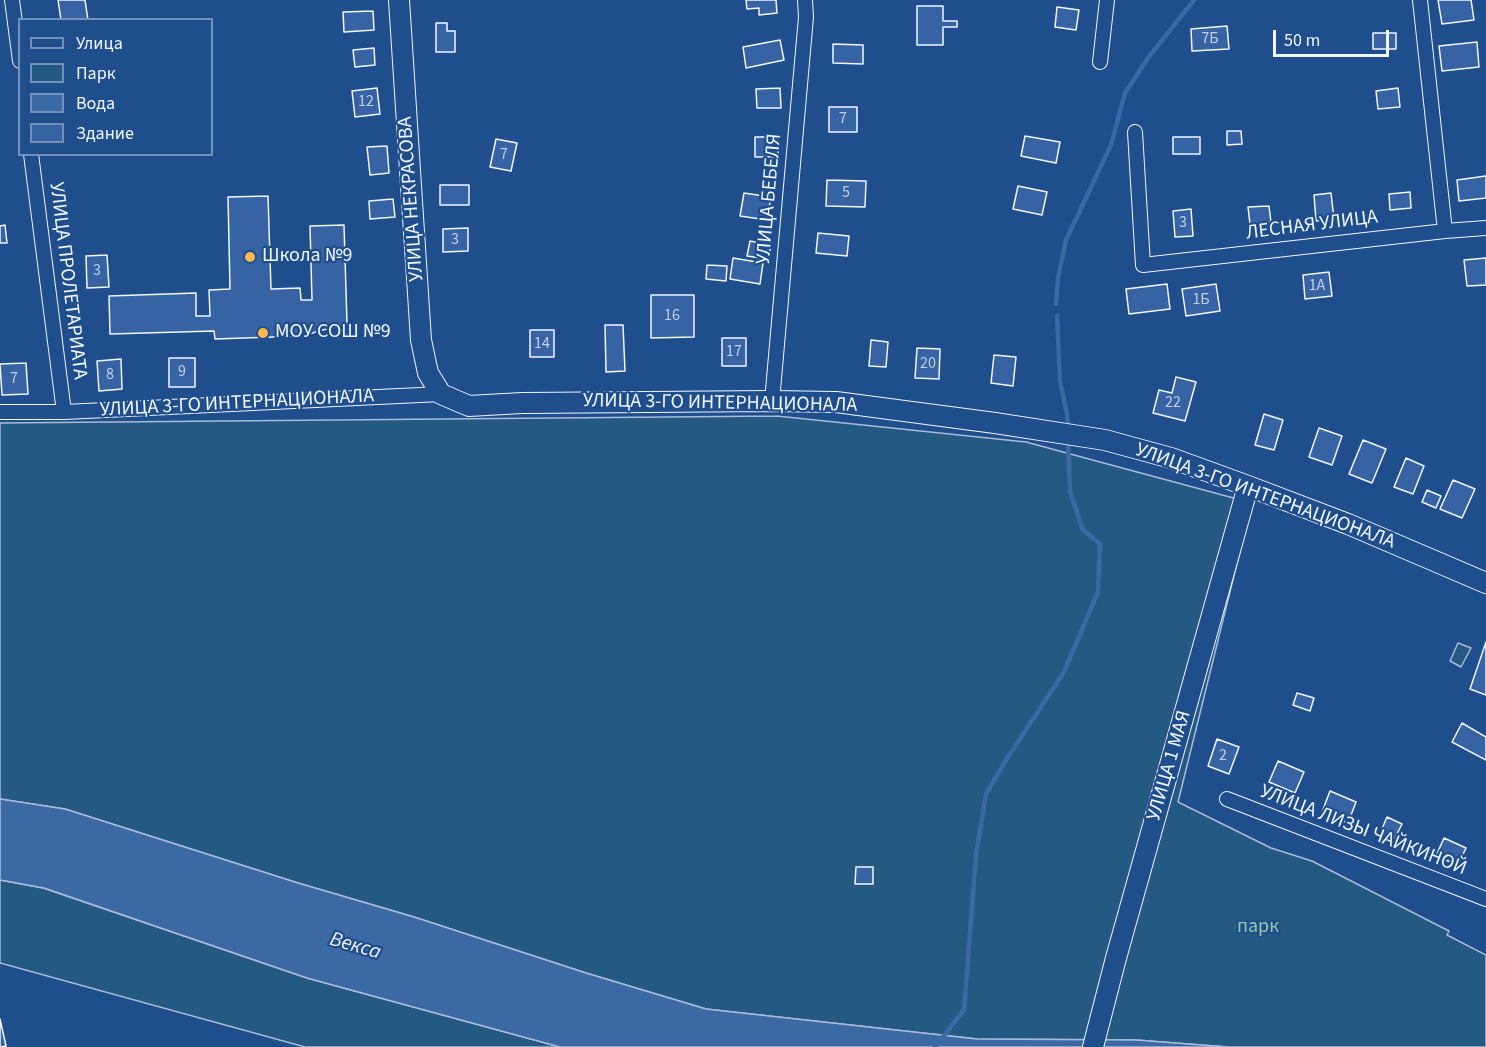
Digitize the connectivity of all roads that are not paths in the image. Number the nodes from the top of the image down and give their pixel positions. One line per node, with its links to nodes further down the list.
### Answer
1 (12, 0): 6 (street)
2 (399, 0): 12 (street, УЛИЦА НЕКРАСОВА)
3 (805, 0): 13 (street, УЛИЦА БЕБЕЛЯ)
4 (1107, 0): 7 (street)
5 (1420, 0): 11 (street)
6 (18, 46)
7 (1100, 62)
8 (1135, 132): 11 (street, ЛЕСНАЯ УЛИЦА)
9 (32, 156): 15 (street, УЛИЦА ПРОЛЕТАРИАТА)
10 (1486, 228): 11 (street, ЛЕСНАЯ УЛИЦА)
11 (1445, 231)
12 (441, 394): 13 (street, УЛИЦА 3-ГО ИНТЕРНАЦИОНАЛА); 15 (street, УЛИЦА 3-ГО ИНТЕРНАЦИОНАЛА)
13 (772, 401): 16 (street, УЛИЦА 3-ГО ИНТЕРНАЦИОНАЛА)
14 (0, 412): 15 (street, УЛИЦА 3-ГО ИНТЕРНАЦИОНАЛА)
15 (64, 412)
16 (1248, 486): 17 (street, УЛИЦА 3-ГО ИНТЕРНАЦИОНАЛА); 20 (street, УЛИЦА 1 МАЯ)
17 (1486, 583)
18 (1227, 799): 19 (street, УЛИЦА ЛИЗЫ ЧАЙКИНОЙ)
19 (1486, 899)
20 (1093, 1047)

